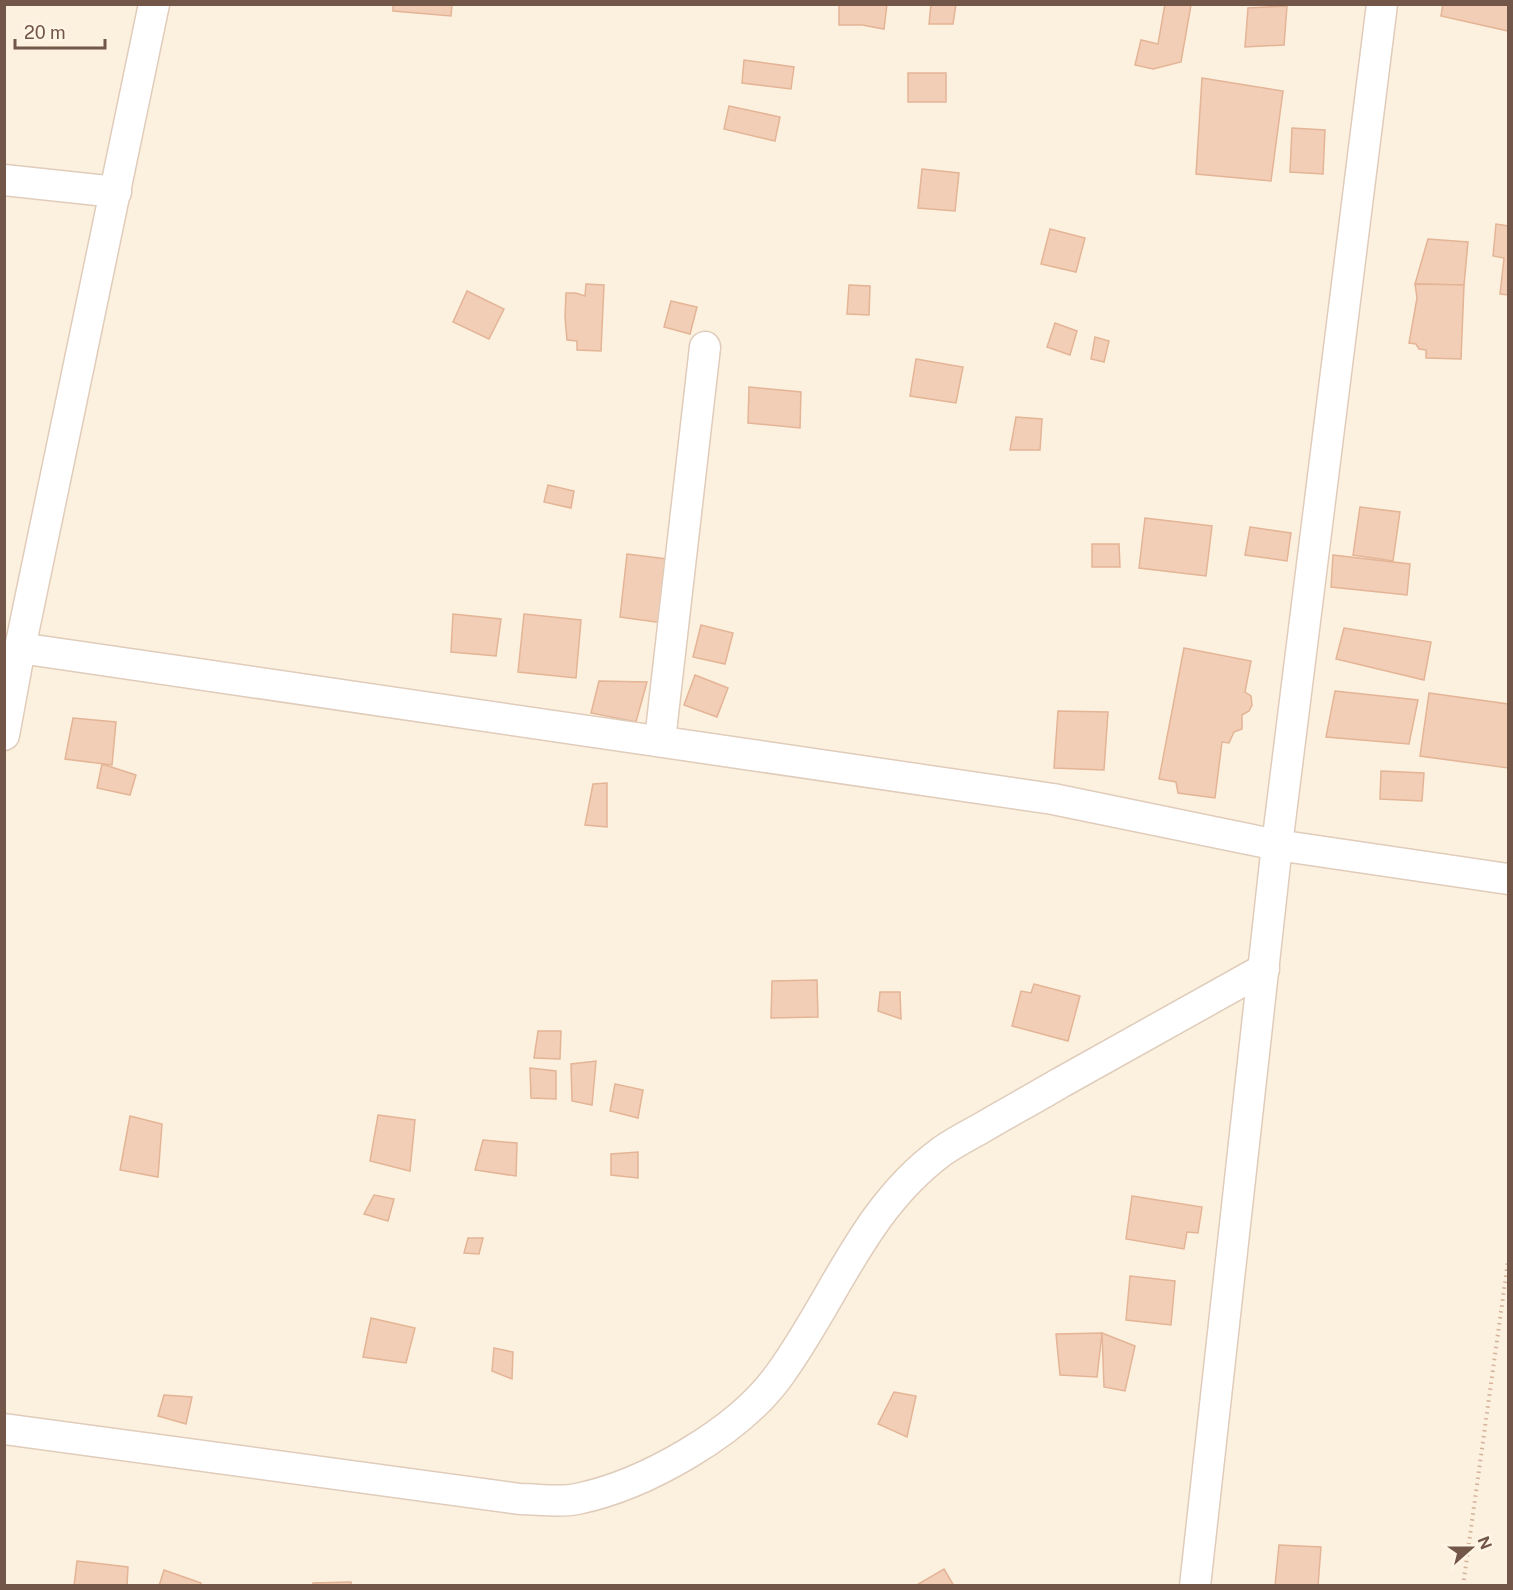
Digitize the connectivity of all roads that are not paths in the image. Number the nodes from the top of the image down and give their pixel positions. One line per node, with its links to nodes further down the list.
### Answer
1 (154, 4): 4 (street)
2 (1382, 4): 9 (street)
3 (4, 180): 4 (street)
4 (116, 192): 6 (street)
5 (705, 347): 8 (street)
6 (20, 648): 7 (street); 8 (street)
7 (4, 735)
8 (660, 740): 9 (street)
9 (1277, 845): 10 (street); 11 (street)
10 (1509, 879)
11 (1264, 969): 12 (street); 13 (street)
12 (4, 1429)
13 (1196, 1586)

